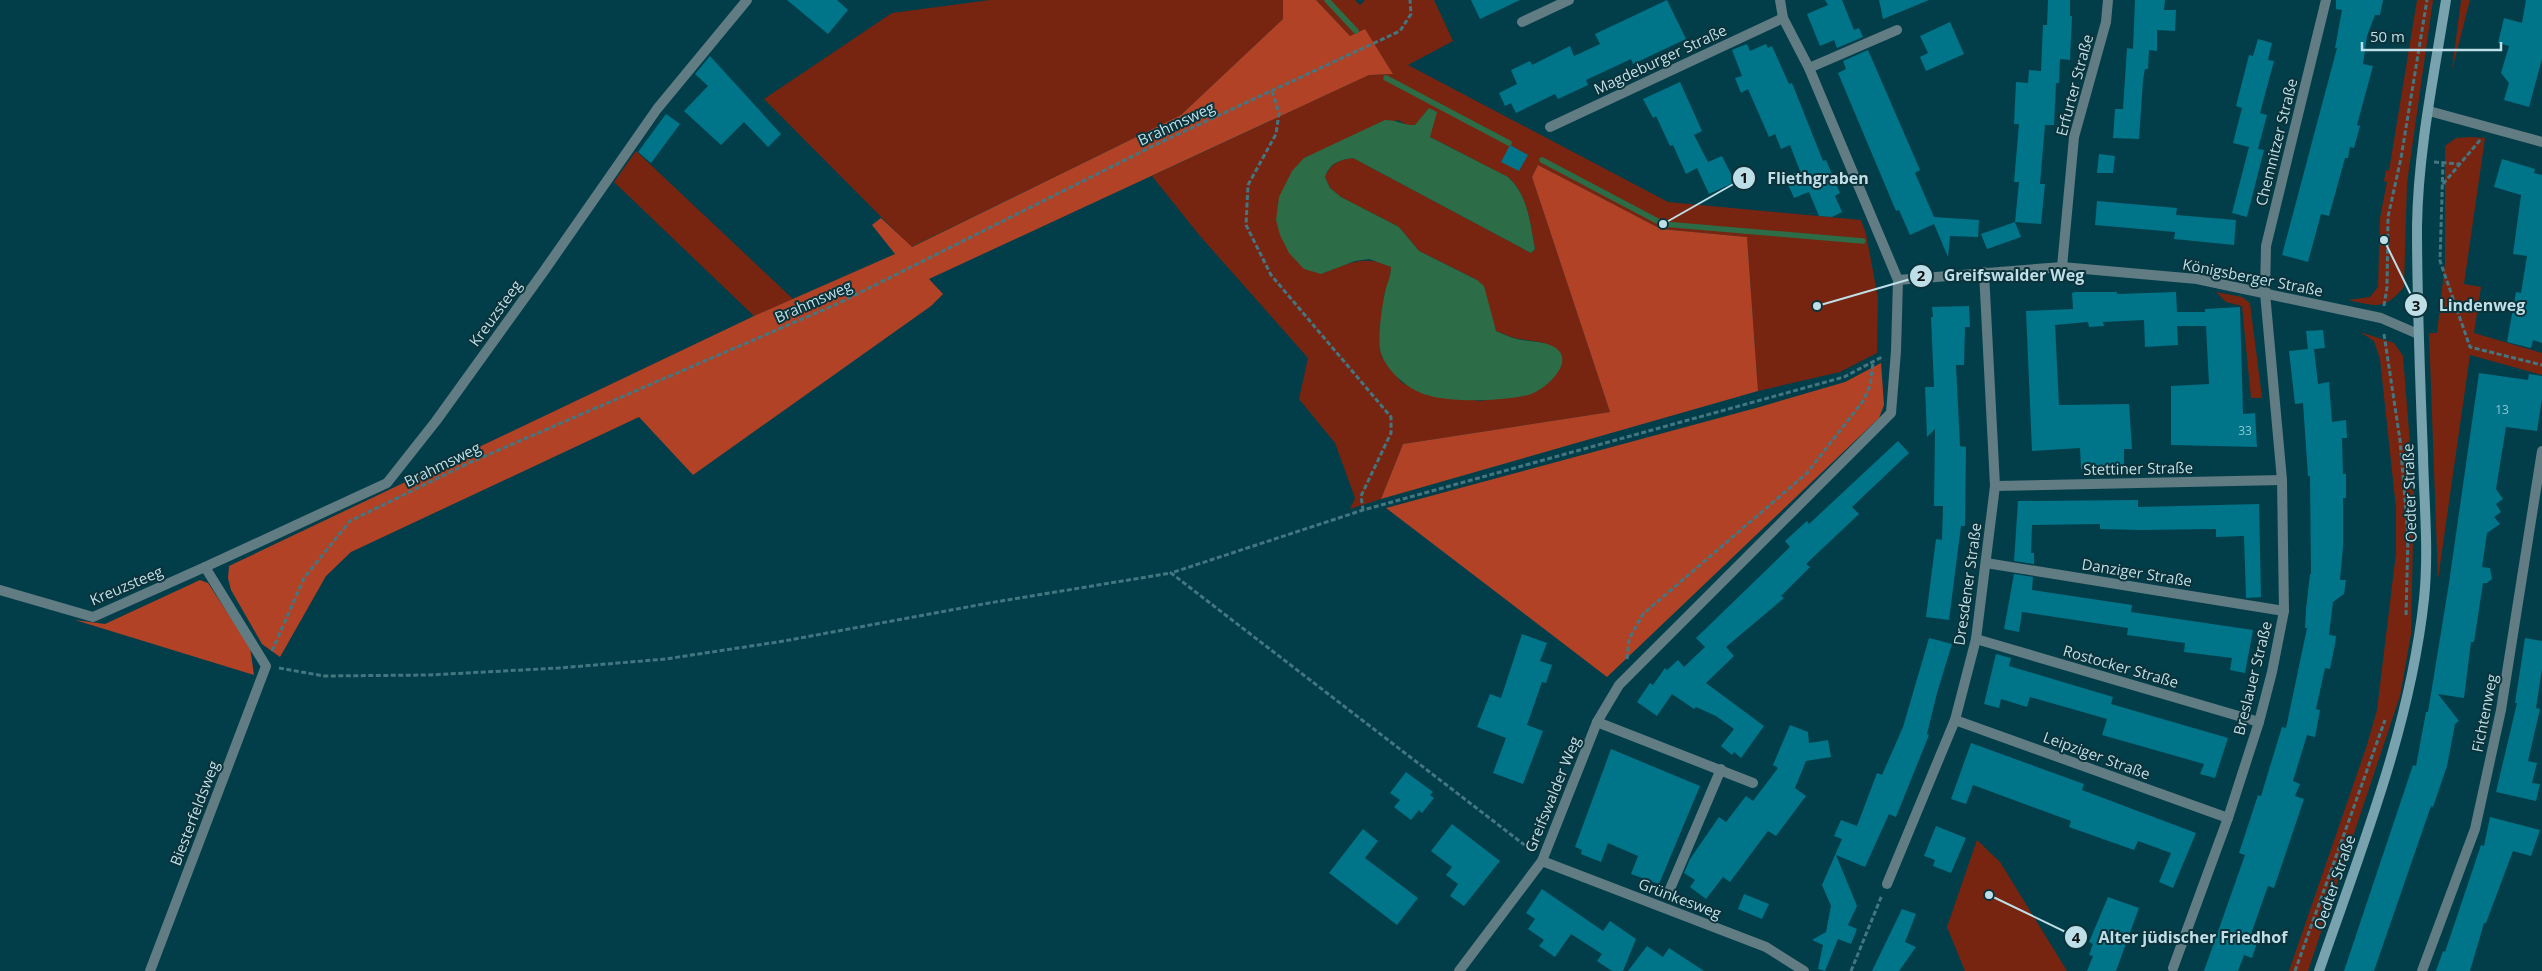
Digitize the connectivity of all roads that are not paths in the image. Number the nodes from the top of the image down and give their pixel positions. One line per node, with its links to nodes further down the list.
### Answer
1 (747, 0): 23 (street, Kreuzsteeg)
2 (1569, 0): 8 (street)
3 (1780, 0): 7 (street)
4 (2108, 0): 14 (street, Erfurter Straße)
5 (2326, 0): 17 (street, Chemnitzer Straße)
6 (2446, 0): 11 (main road, Oedter Straße)
7 (1783, 18): 10 (street); 12 (street, Magdeburger Straße)
8 (1522, 22)
9 (1897, 30): 10 (street)
10 (1809, 68): 16 (street)
11 (2429, 111): 13 (street); 18 (main road, Oedter Straße)
12 (1550, 127)
13 (2542, 142)
14 (2062, 267): 15 (street, Königsberger Straße); 17 (street, Königsberger Straße)
15 (1984, 272): 16 (street, Königsberger Straße); 21 (street, Dresdener Straße)
16 (1898, 280): 28 (street, Greifswalder Weg)
17 (2265, 293): 18 (street, Königsberger Straße); 20 (street, Breslauer Straße)
18 (2418, 334): 40 (main road, Oedter Straße)
19 (2542, 452): 41 (street, Fichtenweg)
20 (2282, 480): 21 (street, Stettiner Straße); 25 (street, Breslauer Straße)
21 (1995, 486): 22 (street, Dresdener Straße)
22 (1986, 563): 25 (street, Danziger Straße); 26 (street, Dresdener Straße)
23 (205, 567): 24 (street, Kreuzsteeg); 37 (street, Biesterfeldsweg)
24 (0, 590)
25 (2284, 611): 29 (street, Breslauer Straße)
26 (1976, 639): 27 (street, Dresdener Straße); 29 (street, Rostocker Straße)
27 (1955, 720): 32 (street, Leipziger Straße); 34 (street, Dresdener Straße)
28 (1597, 722): 30 (street); 33 (street, Greifswalder Weg)
29 (2258, 722): 32 (street, Breslauer Straße)
30 (1721, 769): 31 (street); 35 (street)
31 (1753, 783)
32 (2228, 818): 36 (street, Breslauer Straße)
33 (1542, 861): 38 (street, Greifswalder Weg); 39 (street, Grünkesweg)
34 (1887, 884)
35 (1670, 889)
36 (2173, 968)
37 (150, 971)
38 (1459, 971)
39 (1804, 971)
40 (2319, 971)
41 (2422, 971)

